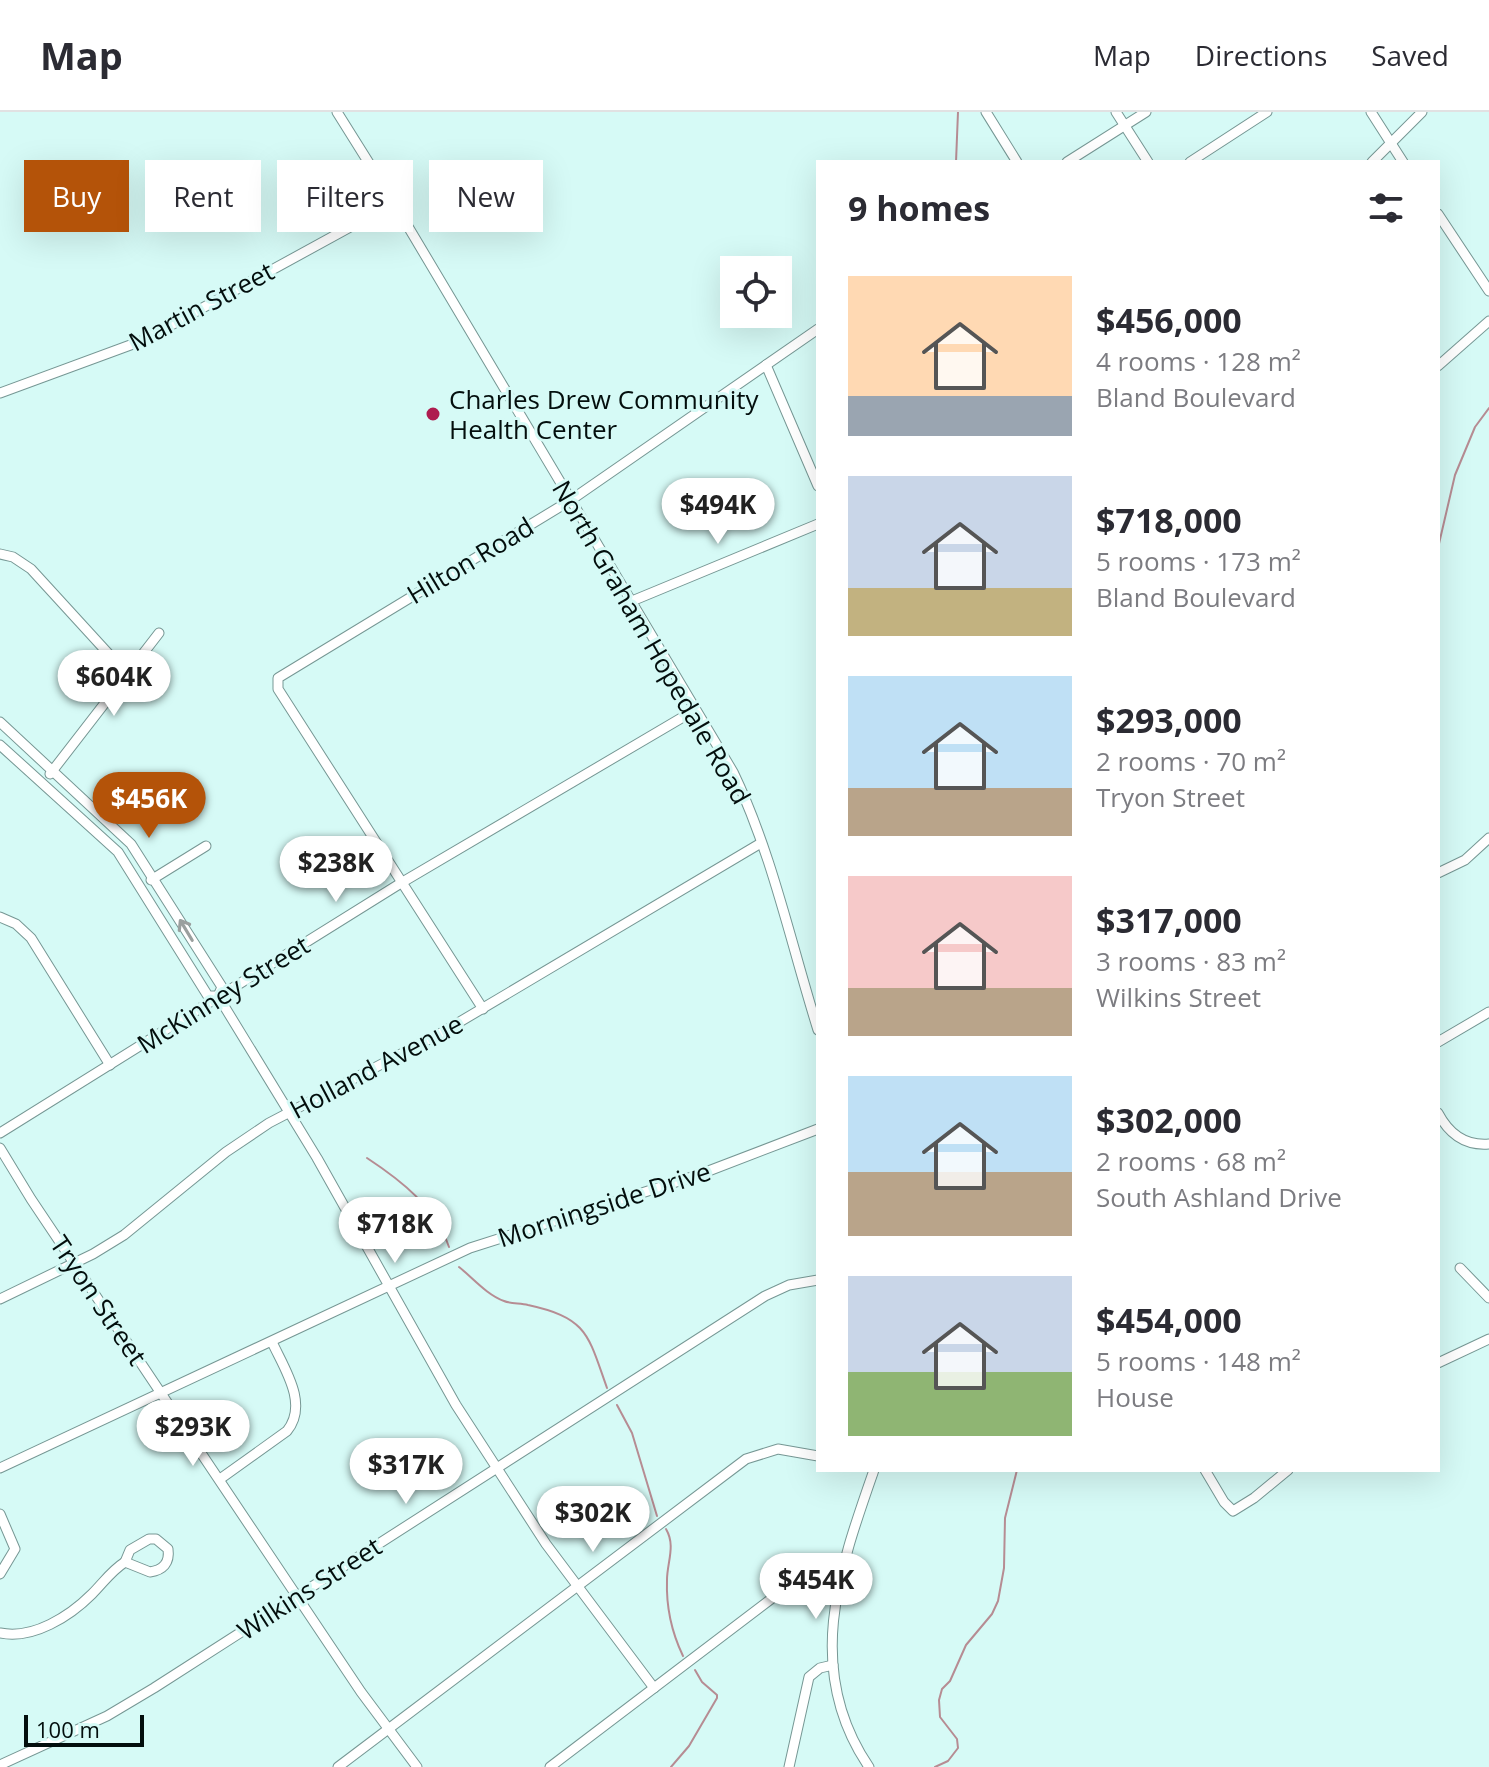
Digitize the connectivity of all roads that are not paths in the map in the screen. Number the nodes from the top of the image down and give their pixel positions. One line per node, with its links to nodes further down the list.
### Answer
1 (337, 112): 10 (street, North Graham Hopedale Road)
2 (986, 112): 11 (street)
3 (1116, 112): 8 (street)
4 (1146, 112): 8 (street)
5 (1267, 112): 14 (street)
6 (1371, 112): 9 (street)
7 (1422, 112): 9 (street)
8 (1124, 125): 12 (street); 13 (street)
9 (1391, 143): 15 (street); 16 (street)
10 (367, 160)
11 (1016, 160)
12 (1070, 160)
13 (1147, 160)
14 (1193, 160)
15 (1374, 160)
16 (1402, 160)
17 (1440, 217): 20 (street)
18 (341, 232): 25 (street, Martin Street)
19 (411, 232): 27 (street, North Graham Hopedale Road)
20 (1489, 291)
21 (1489, 321): 23 (street)
22 (816, 330): 24 (street, Hilton Road)
23 (1440, 364)
24 (766, 365): 26 (street); 27 (street, Hilton Road)
25 (0, 393)
26 (816, 481)
27 (571, 500): 30 (street, North Graham Hopedale Road); 43 (street, Hilton Road)
28 (816, 525): 30 (street)
29 (0, 554): 32 (street)
30 (632, 601): 33 (street, North Graham Hopedale Road)
31 (159, 633): 32 (street)
32 (127, 674): 36 (street)
33 (695, 710): 39 (street, North Graham Hopedale Road); 43 (street, McKinney Street)
34 (0, 722): 36 (street)
35 (0, 745): 37 (street)
36 (52, 772): 37 (street); 42 (street)
37 (43, 783): 44 (street)
38 (1488, 841): 41 (street)
39 (761, 843): 47 (street, Holland Avenue); 49 (street, North Graham Hopedale Road)
40 (206, 846): 42 (street)
41 (1440, 872)
42 (153, 878): 44 (street); 46 (street, one-way to 42)
43 (401, 883): 46 (street, McKinney Street); 47 (street)
44 (142, 886): 46 (street)
45 (0, 917): 51 (street)
46 (218, 996): 51 (street, McKinney Street); 52 (street)
47 (483, 1009): 52 (street, Holland Avenue)
48 (1489, 1012): 50 (street)
49 (816, 1023)
50 (1440, 1041)
51 (110, 1065): 55 (street, McKinney Street)
52 (289, 1113): 58 (street, Holland Avenue); 61 (street)
53 (1440, 1116): 56 (street)
54 (816, 1130): 61 (street, Morningside Drive)
55 (0, 1133)
56 (1489, 1144)
57 (0, 1148): 58 (street, Tryon Street)
58 (73, 1262): 63 (street, Holland Avenue); 67 (street, Tryon Street)
59 (1460, 1268): 62 (street)
60 (816, 1280): 69 (street, Wilkins Street)
61 (389, 1285): 65 (street, Morningside Drive); 69 (street)
62 (1489, 1298)
63 (0, 1299)
64 (1489, 1339): 66 (street)
65 (272, 1342): 67 (street, Morningside Drive); 74 (street)
66 (1440, 1362)
67 (162, 1393): 70 (street, Morningside Drive); 74 (street, Tryon Street)
68 (816, 1456): 78 (street)
69 (497, 1467): 78 (street); 80 (street, Wilkins Street)
70 (0, 1468)
71 (873, 1472): 79 (street)
72 (1206, 1472): 73 (street)
73 (1286, 1472)
74 (220, 1479): 80 (street, Tryon Street)
75 (0, 1514): 77 (street)
76 (125, 1562): 76 (street); 81 (street)
77 (0, 1574)
78 (577, 1586): 83 (street); 84 (street)
79 (836, 1592): 82 (street); 83 (street)
80 (297, 1597): 84 (street, Tryon Street); 85 (street, Wilkins Street)
81 (1, 1635)
82 (833, 1665): 89 (street); 90 (street)
83 (654, 1688): 88 (street)
84 (388, 1729): 86 (street); 87 (street, Tryon Street)
85 (0, 1765)
86 (338, 1767)
87 (417, 1767)
88 (550, 1767)
89 (789, 1767)
90 (869, 1767)

